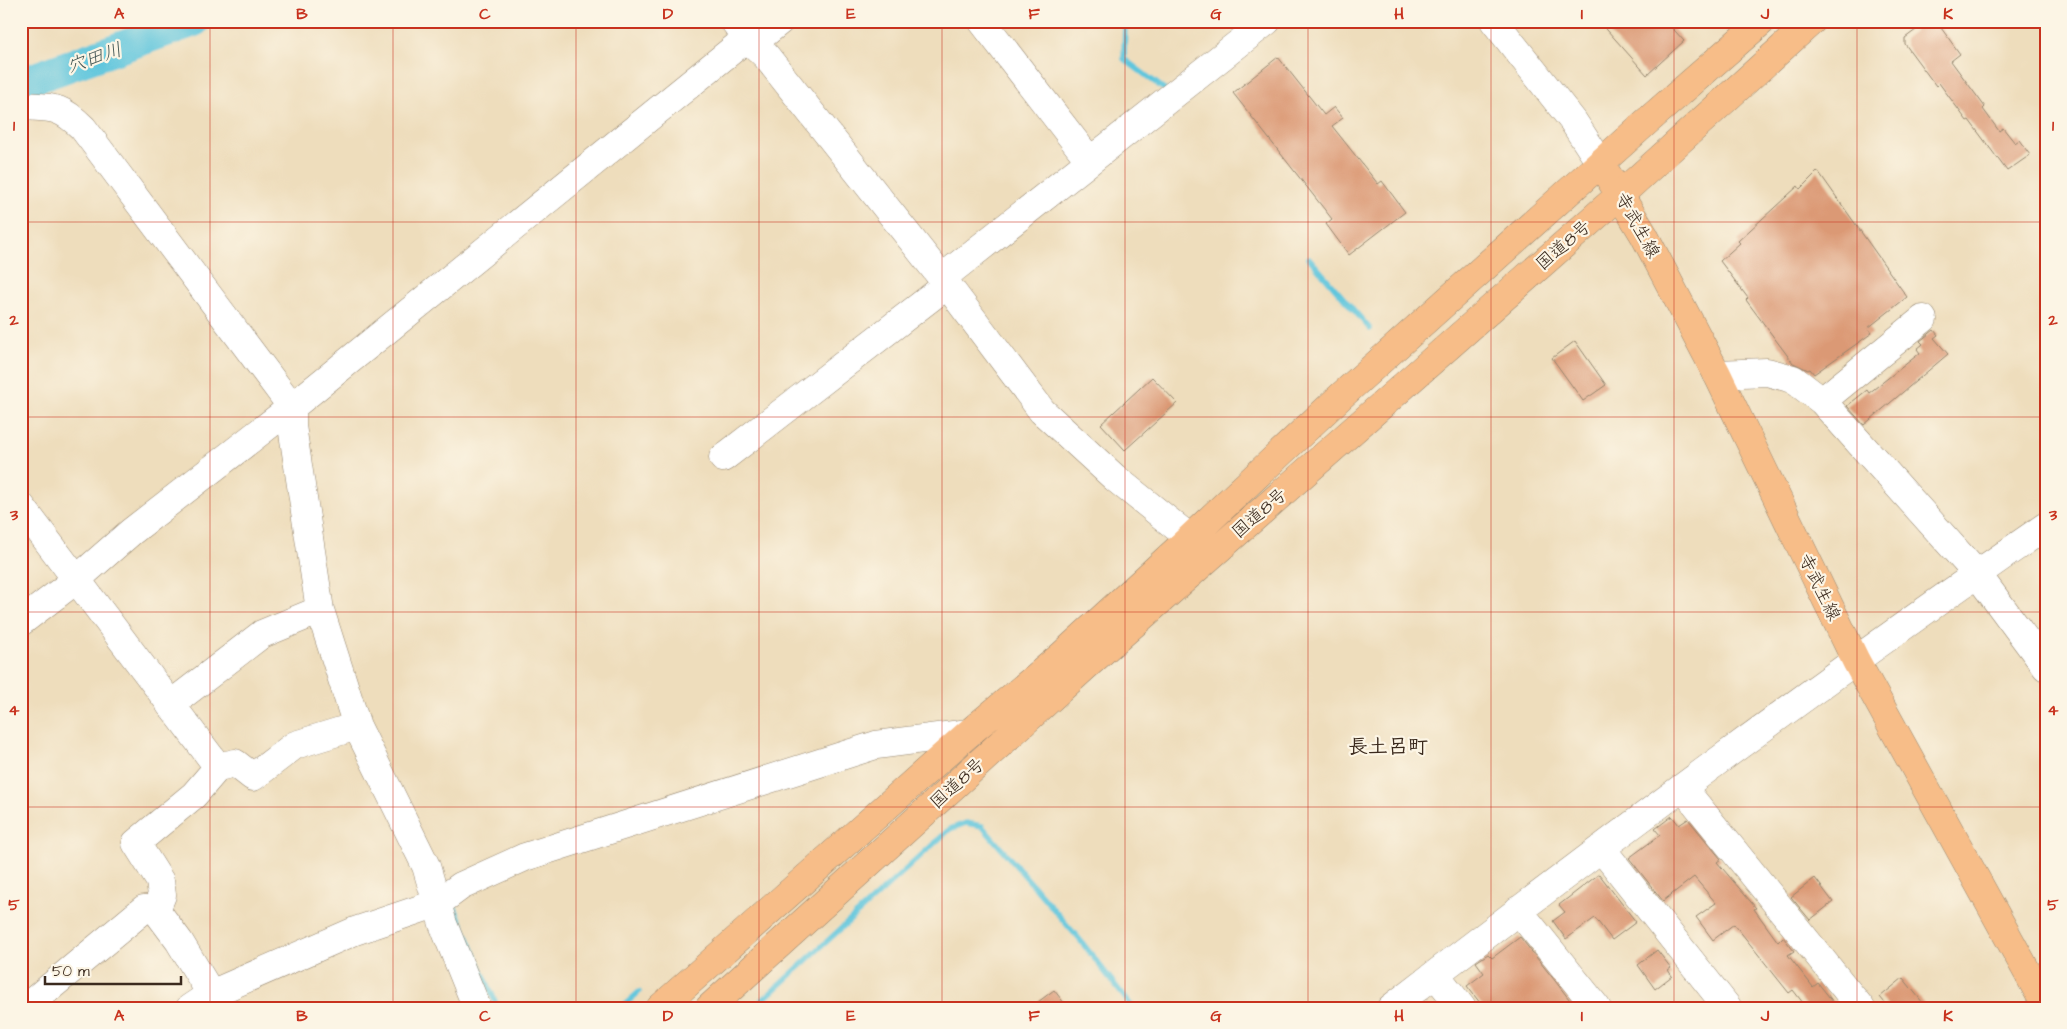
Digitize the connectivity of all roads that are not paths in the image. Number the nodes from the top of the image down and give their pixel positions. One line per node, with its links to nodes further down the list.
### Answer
1 (780, 21): 7 (street)
2 (982, 21): 9 (street)
3 (1268, 21): 9 (street)
4 (1494, 21): 10 (street)
5 (1762, 21): 10 (main road, 国道8号)
6 (1812, 21): 11 (main road, 国道8号)
7 (745, 34): 12 (street); 16 (street)
8 (21, 106): 16 (street)
9 (1090, 161): 12 (street)
10 (1601, 164): 11 (main road, 寺武生線); 20 (main road, 国道8号)
11 (1621, 194): 14 (main road, 寺武生線); 43 (main road, 国道8号)
12 (945, 282): 17 (street); 20 (street)
13 (1923, 319): 15 (street)
14 (1717, 374): 15 (street); 25 (main road, 寺武生線)
15 (1822, 401): 21 (street)
16 (292, 406): 22 (street); 23 (street)
17 (723, 458)
18 (21, 506): 22 (street)
19 (2046, 526): 21 (street)
20 (1190, 538): 29 (main road, 国道8号)
21 (1977, 574): 25 (street); 26 (street)
22 (77, 580): 24 (street); 27 (street)
23 (320, 610): 27 (street); 28 (street)
24 (21, 622)
25 (1856, 661): 31 (street); 38 (main road, 寺武生線)
26 (2046, 667)
27 (170, 705): 30 (street)
28 (357, 726): 30 (street); 33 (street)
29 (969, 733): 33 (street); 42 (main road, 国道8号)
30 (218, 767): 34 (street)
31 (1683, 788): 32 (street); 39 (street)
32 (1601, 848): 35 (street); 47 (street)
33 (438, 904): 37 (street); 41 (street)
34 (156, 910): 37 (street); 40 (street)
35 (1518, 910): 36 (street); 46 (street)
36 (1435, 974): 44 (street); 45 (street)
37 (201, 1001)
38 (2046, 1006)
39 (1858, 1007)
40 (25, 1008)
41 (477, 1008)
42 (660, 1008)
43 (709, 1008)
44 (1391, 1008)
45 (1462, 1008)
46 (1596, 1008)
47 (1728, 1008)

